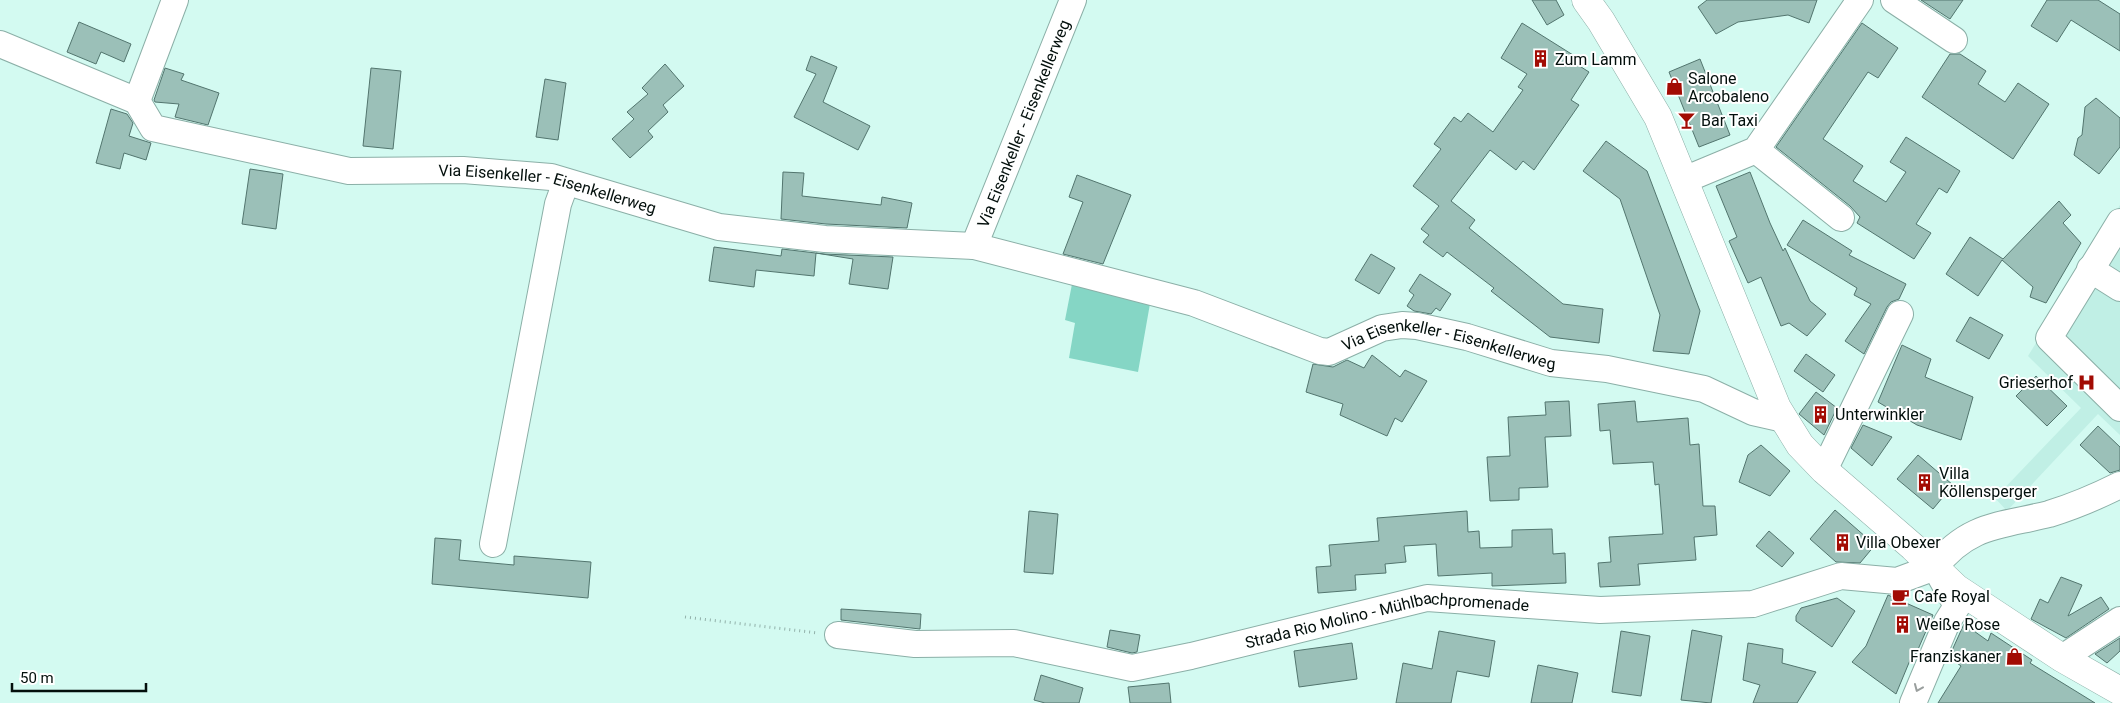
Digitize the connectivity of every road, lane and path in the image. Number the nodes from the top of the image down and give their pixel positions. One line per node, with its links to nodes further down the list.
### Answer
1 (175, 0): 8 (street)
2 (1074, 0): 14 (street, Via Eisenkeller - Eisenkellerweg)
3 (1586, 0): 10 (main road)
4 (1860, 0): 9 (street)
5 (1894, 0): 6 (street)
6 (1954, 40)
7 (0, 44): 8 (street)
8 (137, 101): 11 (street, Via Eisenkeller - Eisenkellerweg)
9 (1756, 150): 10 (street); 12 (street)
10 (1684, 180): 19 (main road)
11 (566, 182): 14 (street, Via Eisenkeller - Eisenkellerweg); 22 (street)
12 (1841, 218)
13 (2120, 222): 15 (street)
14 (974, 246): 19 (street, Via Eisenkeller - Eisenkellerweg)
15 (2090, 269): 16 (street); 18 (street)
16 (2120, 288)
17 (1900, 314): 20 (street)
18 (2120, 408)
19 (1784, 419): 20 (main road)
20 (1824, 470): 23 (main road)
21 (2120, 485): 23 (street)
22 (493, 544)
23 (1935, 567): 26 (street, Strada Rio Molino - Mühlbachpromenade); 27 (main road); 29 (street, one-way to 29)
24 (685, 617): 26 (path)
25 (2120, 620): 27 (street)
26 (838, 635)
27 (2062, 658): 28 (main road)
28 (2120, 691)
29 (1913, 703)

